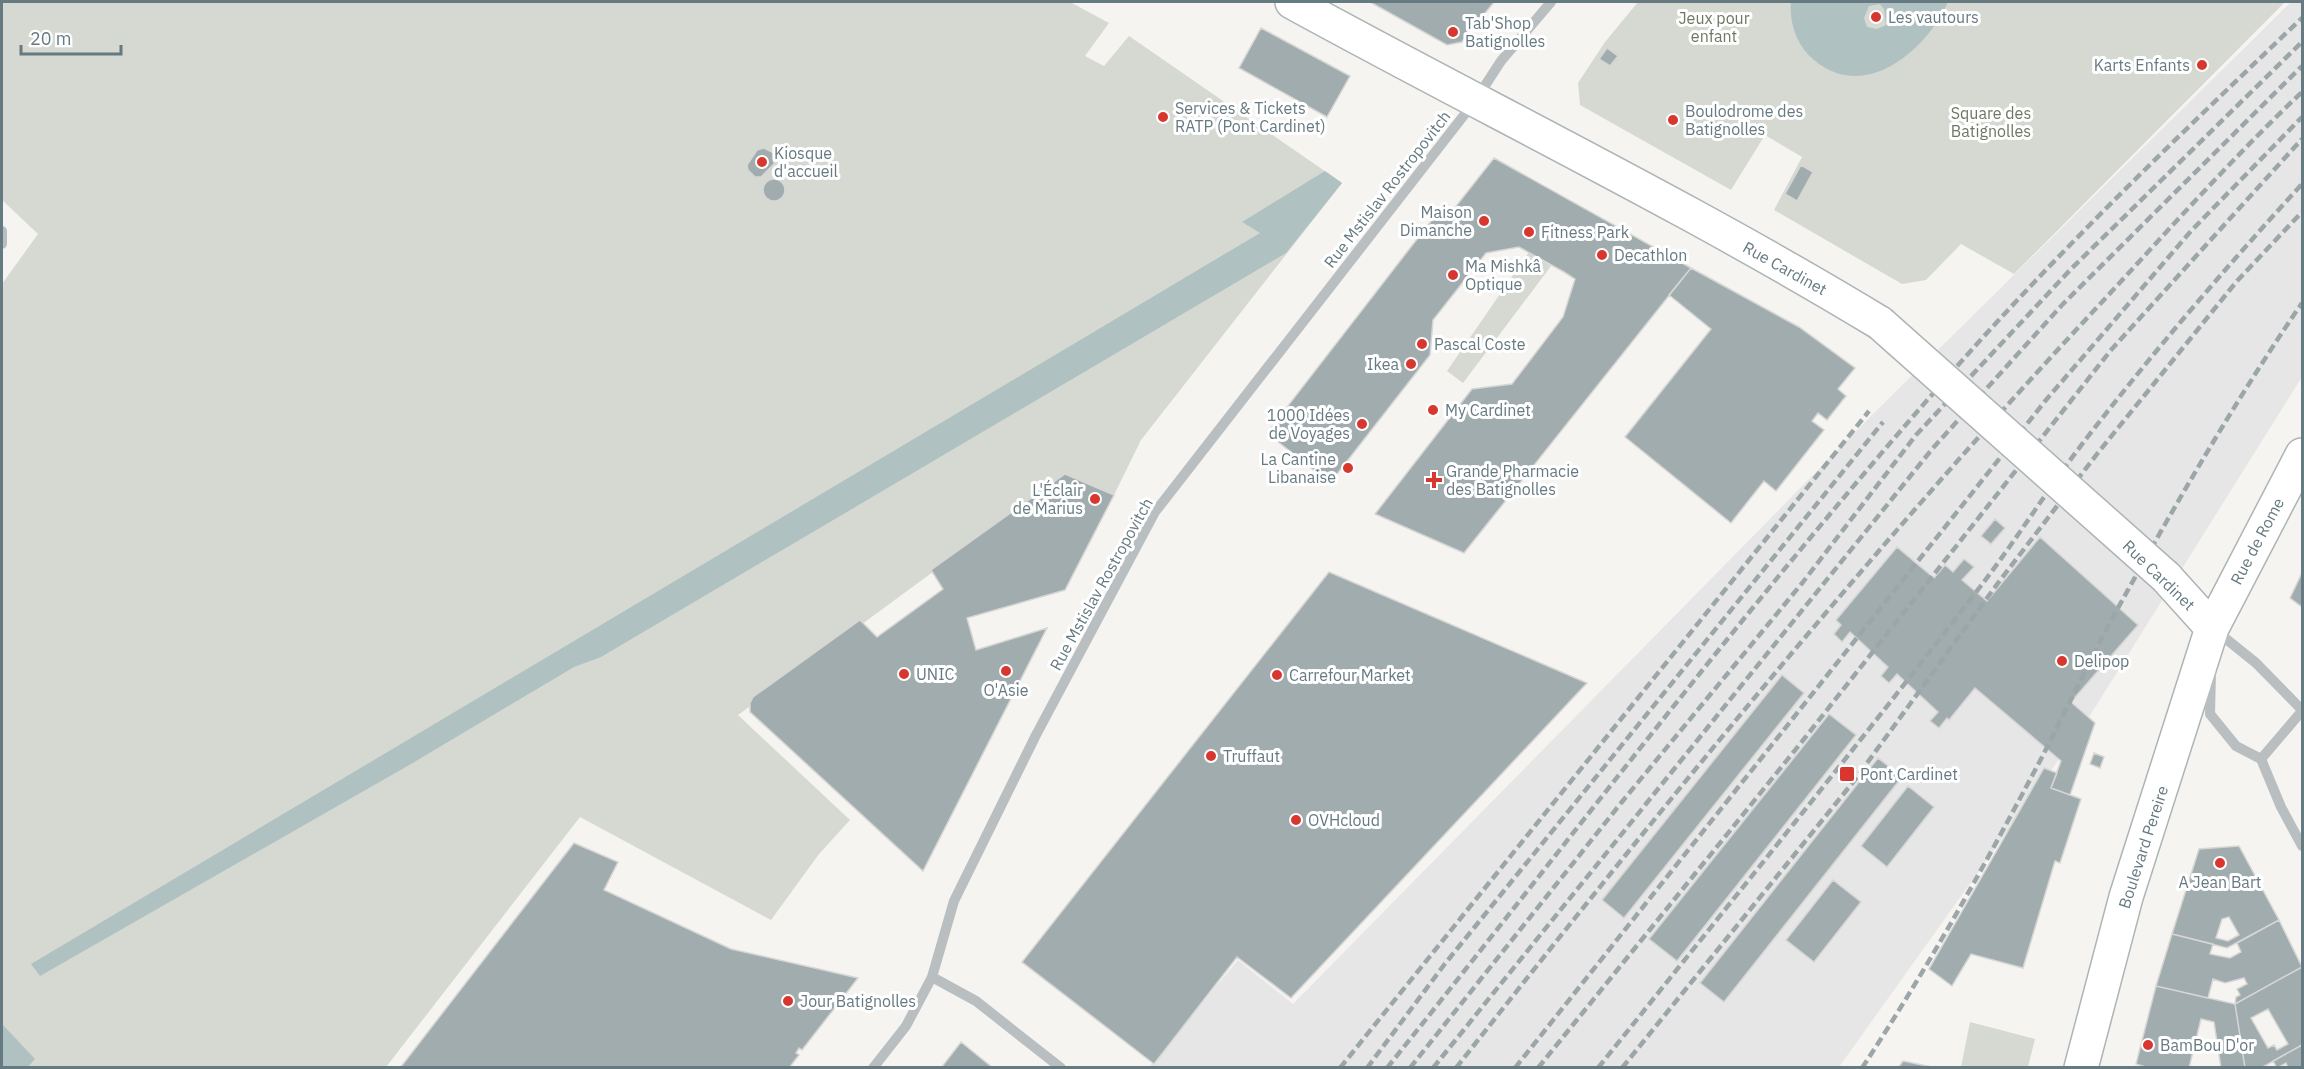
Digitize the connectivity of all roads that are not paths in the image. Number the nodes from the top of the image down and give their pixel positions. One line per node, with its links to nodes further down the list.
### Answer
1 (1292, 2): 3 (main road, Rue Cardinet)
2 (1551, 2): 3 (street, Rue Mstislav Rostropovitch)
3 (1474, 101): 7 (main road, Rue Cardinet, bridge); 11 (street, Rue Mstislav Rostropovitch)
4 (2, 231): 5 (street)
5 (2, 244)
6 (2302, 455): 7 (main road, Rue de Rome)
7 (2212, 628): 8 (street); 9 (street); 14 (main road, Boulevard Pereire)
8 (2302, 710): 9 (street)
9 (2261, 759): 10 (street)
10 (2302, 846)
11 (932, 977): 12 (street, Rue Mstislav Rostropovitch); 13 (street)
12 (873, 1068)
13 (1060, 1068)
14 (2081, 1068)

